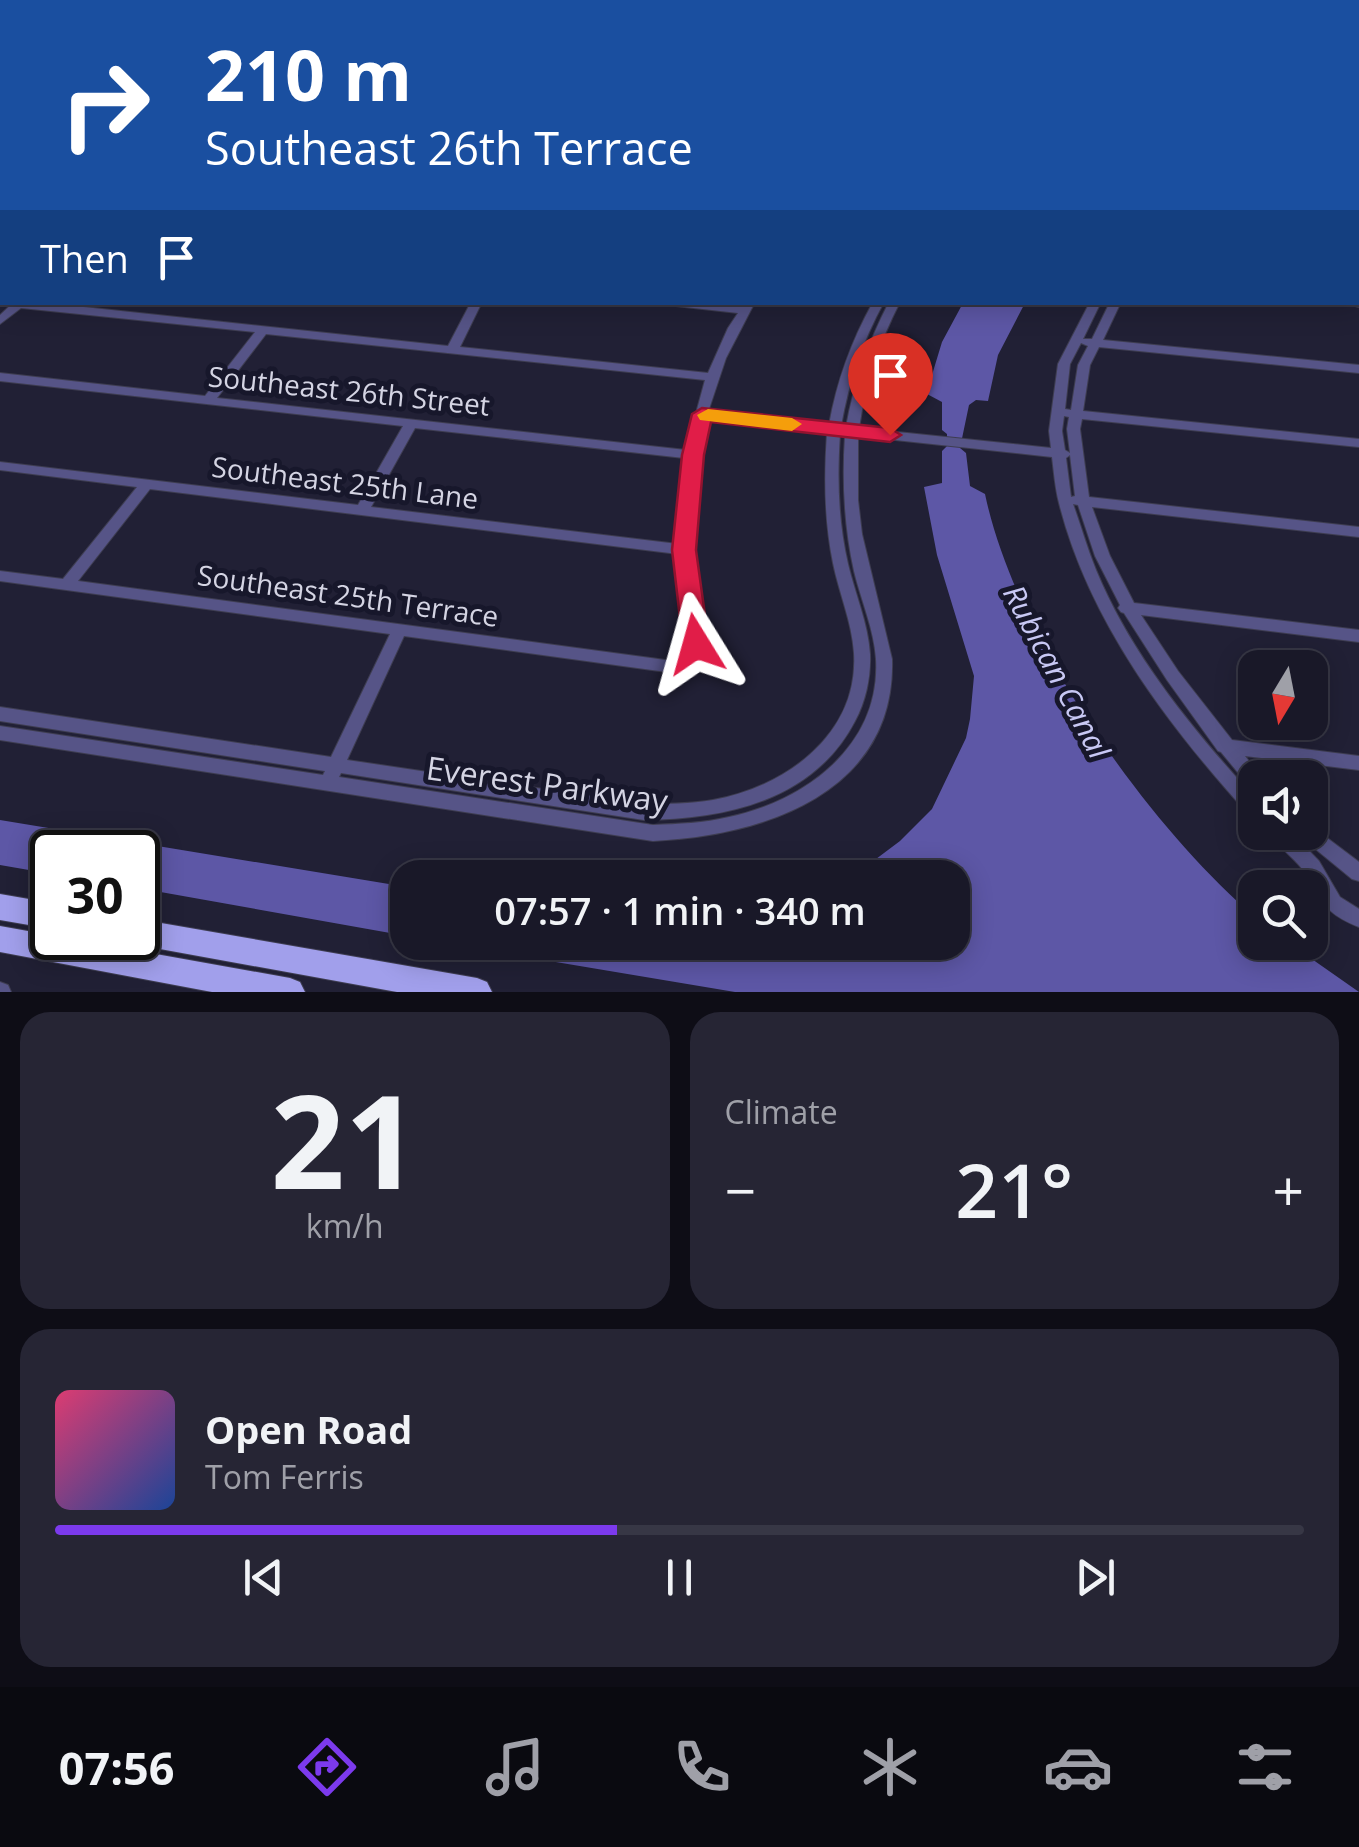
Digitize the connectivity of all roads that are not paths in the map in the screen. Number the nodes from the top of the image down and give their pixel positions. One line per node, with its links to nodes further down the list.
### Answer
1 (38, 305): 8 (street)
2 (475, 305): 11 (street)
3 (879, 305): 20 (street)
4 (895, 305): 20 (street)
5 (1094, 305): 9 (street)
6 (1114, 305): 10 (street)
7 (748, 306): 13 (street)
8 (263, 330): 11 (street); 15 (street)
9 (1074, 340): 10 (street); 16 (street)
10 (1090, 342): 12 (street); 18 (street)
11 (452, 350): 13 (street)
12 (1359, 368)
13 (712, 377): 17 (street)
14 (0, 378): 15 (street, Southeast 26th Street)
15 (208, 401): 19 (street, Southeast 26th Street)
16 (1056, 411): 18 (street); 22 (street)
17 (702, 414): 20 (street); 23 (street)
18 (1073, 414): 21 (street); 24 (street)
19 (411, 424): 23 (street, Southeast 26th Street); 29 (street)
20 (843, 430): 22 (street); 36 (street, Everest Parkway); 37 (street, Everest Parkway)
21 (1359, 444)
22 (1055, 452): 24 (street); 27 (street)
23 (693, 455): 31 (street)
24 (1073, 457): 28 (street)
25 (0, 466): 26 (street, Southeast 25th Lane)
26 (146, 484): 29 (street, Southeast 25th Lane); 33 (street)
27 (1065, 500): 28 (street); 34 (street)
28 (1084, 501): 30 (street); 35 (street)
29 (362, 510): 31 (street, Southeast 25th Lane)
30 (1359, 532)
31 (684, 550): 38 (street, Southeast 25th Terrace)
32 (0, 576): 33 (street, Southeast 25th Terrace)
33 (68, 585): 38 (street, Southeast 25th Terrace)
34 (1108, 608): 35 (street); 43 (street)
35 (1129, 608): 39 (street); 42 (street)
36 (875, 619): 37 (street); 47 (street, Everest Parkway)
37 (854, 620): 46 (street, Everest Parkway)
38 (398, 631): 46 (street)
39 (1359, 636)
40 (0, 714): 46 (street, Everest Parkway)
41 (0, 733): 47 (street, Everest Parkway)
42 (1226, 746): 43 (street); 44 (street); 45 (street)
43 (1203, 749): 48 (street)
44 (1238, 760)
45 (1359, 763)
46 (336, 765): 47 (street)
47 (327, 784)
48 (1238, 790)
49 (1328, 848): 51 (street)
50 (1295, 850): 54 (street)
51 (1359, 873)
52 (0, 907): 53 (highway)
53 (30, 912)
54 (1359, 918)
55 (160, 936): 58 (highway)
56 (0, 939): 57 (highway)
57 (290, 992)
58 (477, 992)

